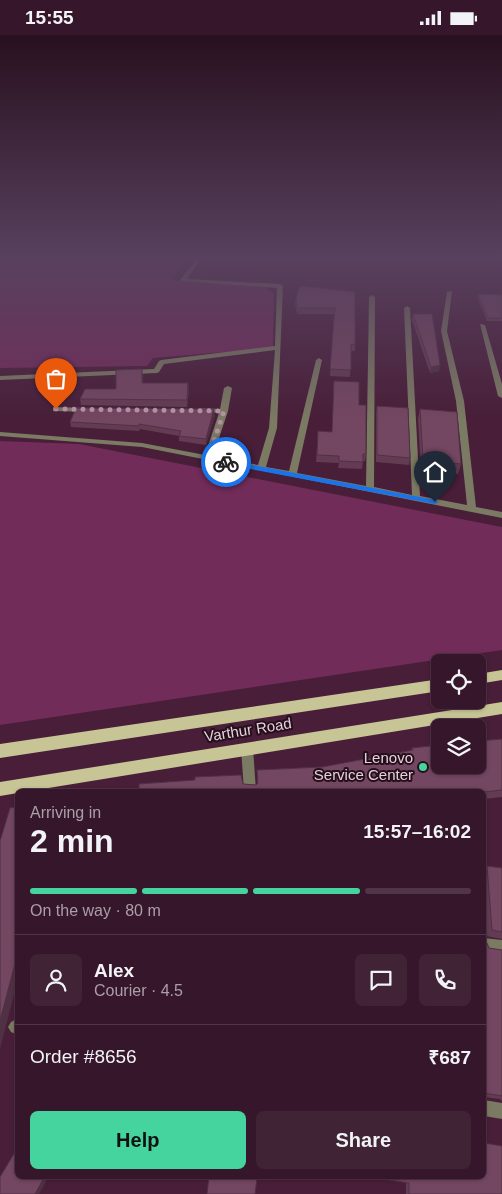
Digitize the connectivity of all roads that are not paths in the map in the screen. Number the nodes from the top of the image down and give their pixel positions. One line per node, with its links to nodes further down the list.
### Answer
1 (279, 312): 6 (street)
2 (372, 312): 19 (street)
3 (407, 312): 20 (street)
4 (447, 312): 21 (street)
5 (482, 325): 10 (street)
6 (278, 348): 8 (street); 17 (street)
7 (319, 360): 18 (street)
8 (0, 378)
9 (228, 389): 14 (street)
10 (502, 396)
11 (56, 409): 12 (street)
12 (93, 409)
13 (196, 410): 14 (street)
14 (224, 411): 16 (street)
15 (0, 434): 16 (street)
16 (208, 459): 17 (street)
17 (261, 469): 18 (street)
18 (292, 475): 19 (street)
19 (370, 489): 20 (street)
20 (416, 498): 21 (street)
21 (472, 509): 22 (street)
22 (502, 515)
23 (502, 675): 24 (main road)
24 (486, 678)
25 (431, 686): 30 (main road, Varthur Road)
26 (502, 708): 28 (main road, Varthur Road)
27 (458, 709): 28 (main road)
28 (461, 715): 29 (main road, Varthur Road)
29 (247, 748): 31 (main road, Varthur Road); 32 (street)
30 (0, 751)
31 (0, 789)
32 (250, 789)
33 (486, 945): 34 (street)
34 (502, 947)
35 (486, 1108): 36 (street)
36 (502, 1111)

